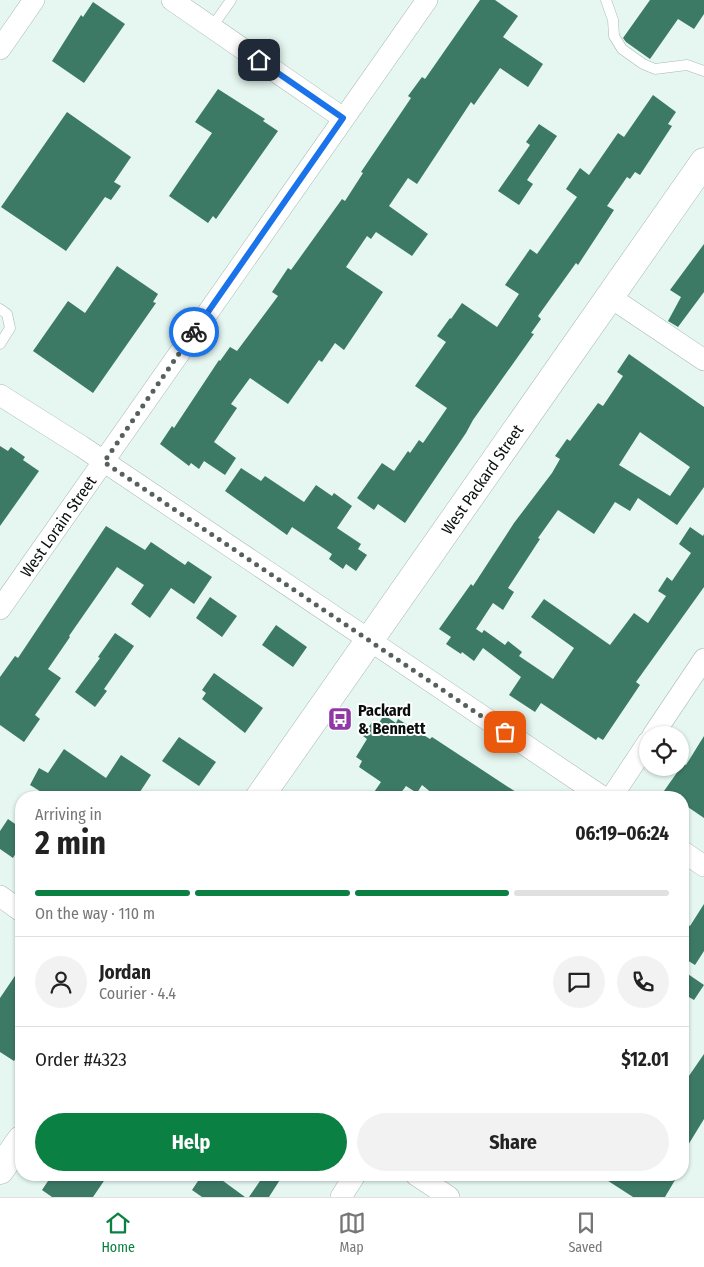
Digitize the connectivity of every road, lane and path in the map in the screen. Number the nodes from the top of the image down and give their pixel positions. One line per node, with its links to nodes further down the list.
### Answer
1 (34, 0): 7 (street)
2 (172, 0): 6 (street)
3 (231, 0): 6 (lane)
4 (427, 0): 9 (street, West Lorain Street)
5 (606, 0): 8 (lane)
6 (212, 28): 9 (street)
7 (0, 49)
8 (704, 71)
9 (343, 118): 16 (street, West Lorain Street)
10 (704, 162): 11 (street, West Packard Street)
11 (610, 297): 14 (street); 18 (street, West Packard Street)
12 (0, 309): 13 (lane)
13 (0, 344)
14 (704, 360)
15 (0, 395): 16 (street)
16 (104, 462): 17 (street, West Lorain Street); 18 (street)
17 (0, 609)
18 (368, 640): 22 (street, West Packard Street); 23 (street)
19 (704, 659): 20 (street)
20 (658, 726)
21 (639, 756): 24 (street)
22 (265, 791)
23 (594, 791)
24 (616, 791)
25 (689, 856): 26 (street)
26 (704, 866)
27 (0, 896): 28 (street)
28 (15, 907)
29 (15, 1149): 30 (street)
30 (0, 1170)
31 (351, 1181): 33 (street)
32 (425, 1181): 34 (street)
33 (341, 1197)
34 (449, 1197)

